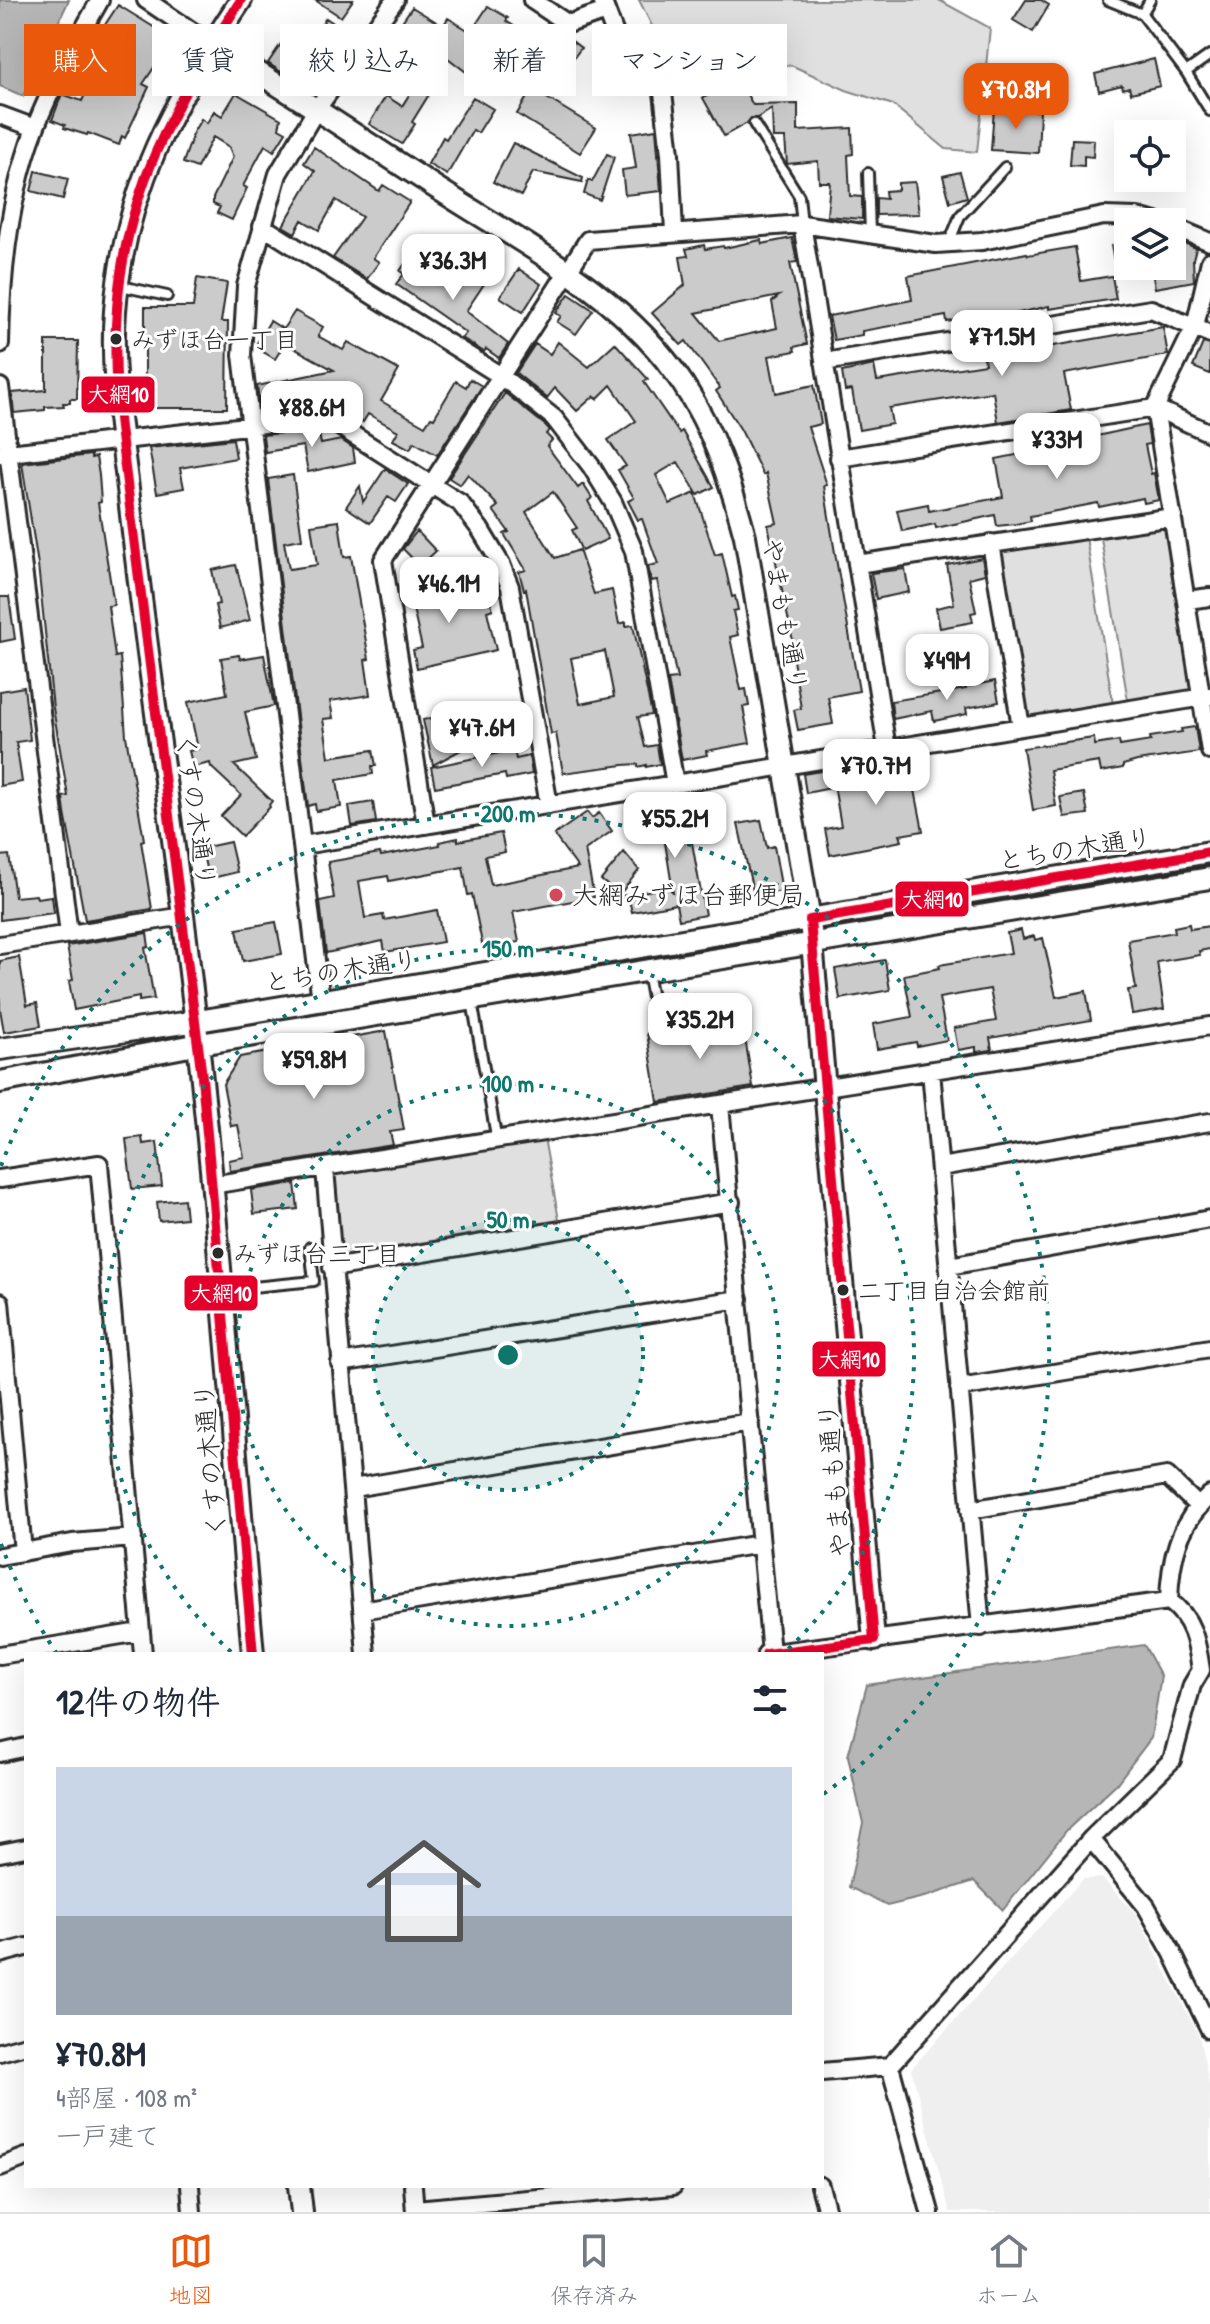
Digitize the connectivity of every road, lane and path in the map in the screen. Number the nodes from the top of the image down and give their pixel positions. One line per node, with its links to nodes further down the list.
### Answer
1 (100, 0): 20 (street)
2 (146, 0): 10 (street)
3 (241, 0): 11 (street, くすの木通り)
4 (395, 0): 16 (street)
5 (532, 0): 8 (street)
6 (1108, 0): 9 (lane)
7 (1150, 0): 9 (lane)
8 (604, 6): 26 (street)
9 (1142, 14): 13 (lane)
10 (181, 24)
11 (225, 24)
12 (1210, 55): 13 (lane)
13 (1186, 72): 17 (lane)
14 (264, 77): 16 (street, やまもも通り)
15 (181, 96): 33 (street, くすの木通り)
16 (316, 110): 25 (street); 32 (street, やまもも通り)
17 (1210, 111)
18 (0, 115): 20 (street)
19 (754, 124): 24 (lane)
20 (35, 128): 36 (street)
21 (1005, 167): 30 (lane)
22 (868, 173): 28 (lane)
23 (1114, 216): 30 (street)
24 (802, 224): 26 (street); 28 (street); 37 (street)
25 (262, 226): 38 (street); 41 (street)
26 (674, 232): 32 (street)
27 (1186, 232): 29 (street)
28 (870, 235): 30 (street)
29 (1210, 242)
30 (948, 243)
31 (1210, 261): 35 (street)
32 (568, 273): 38 (street); 56 (street, やまもも通り)
33 (119, 286): 34 (lane); 43 (street, くすの木通り)
34 (167, 296)
35 (1202, 330): 37 (street); 40 (street)
36 (0, 344)
37 (824, 362): 45 (street)
38 (501, 376): 46 (street); 57 (street)
39 (0, 387): 44 (street)
40 (1155, 408): 42 (street); 45 (street); 47 (street)
41 (249, 426): 43 (street); 46 (street); 60 (street)
42 (1210, 433)
43 (122, 440): 44 (street); 63 (street, くすの木通り)
44 (3, 454): 65 (street)
45 (839, 458): 49 (street)
46 (431, 483): 58 (street); 59 (street)
47 (1173, 517): 48 (street); 51 (street)
48 (991, 543): 49 (street); 53 (street)
49 (857, 564): 54 (street)
50 (1210, 597): 51 (street)
51 (1187, 600): 52 (street)
52 (1206, 696): 53 (street); 55 (street)
53 (1021, 727): 54 (street)
54 (887, 748): 56 (street)
55 (1210, 751)
56 (785, 764): 57 (street); 64 (street, やまもも通り)
57 (675, 784): 58 (street)
58 (549, 805): 59 (street)
59 (426, 825): 60 (street)
60 (303, 845): 70 (street)
61 (1210, 852): 64 (street, とちの木通り)
62 (1210, 878): 67 (street, とちの木通り)
63 (184, 916): 65 (street); 72 (street, くすの木通り)
64 (810, 920): 67 (street, やまもも通り); 70 (street, とちの木通り)
65 (69, 934): 66 (street)
66 (0, 945)
67 (812, 945): 68 (street, とちの木通り); 78 (street, やまもも通り)
68 (647, 972): 69 (street, とちの木通り); 71 (lane)
69 (472, 1000): 74 (street, とちの木通り); 81 (lane)
70 (321, 1001): 72 (street, とちの木通り)
71 (656, 1019)
72 (198, 1021): 74 (street, くすの木通り); 75 (street, とちの木通り)
73 (1210, 1026): 76 (street)
74 (200, 1044): 77 (street, とちの木通り); 85 (street, くすの木通り)
75 (0, 1049)
76 (931, 1071): 78 (street); 82 (street)
77 (0, 1082)
78 (824, 1087): 79 (street); 110 (street, やまもも通り)
79 (720, 1105): 81 (street); 86 (street)
80 (1210, 1122): 82 (street)
81 (497, 1141): 83 (street)
82 (940, 1167): 89 (street)
83 (325, 1169): 85 (street); 90 (street)
84 (0, 1179): 102 (street)
85 (211, 1185): 91 (street, くすの木通り)
86 (731, 1202): 90 (street); 92 (street)
87 (1210, 1219): 89 (street)
88 (310, 1247): 91 (lane)
89 (949, 1266): 96 (street)
90 (332, 1268): 95 (street)
91 (221, 1290): 112 (street, くすの木通り)
92 (739, 1299): 95 (street); 97 (street)
93 (0, 1302): 98 (street)
94 (1210, 1348): 96 (street)
95 (340, 1363): 99 (street)
96 (959, 1388): 101 (street)
97 (750, 1422): 99 (street); 103 (street)
98 (6, 1447): 104 (street)
99 (353, 1488): 107 (street)
100 (1204, 1501): 101 (street); 106 (street)
101 (970, 1510): 108 (street)
102 (133, 1538): 104 (street); 109 (street)
103 (760, 1544): 107 (street); 114 (street)
104 (23, 1552): 105 (street)
105 (0, 1556)
106 (1169, 1601): 108 (street); 119 (street)
107 (362, 1610): 113 (street)
108 (981, 1627): 110 (street)
109 (140, 1632): 111 (street); 116 (street)
110 (874, 1640): 115 (street)
111 (143, 1652)
112 (253, 1652)
113 (366, 1652)
114 (768, 1652)
115 (783, 1652)
116 (0, 1655)
117 (24, 1747): 118 (street)
118 (0, 1753)
119 (1091, 1839): 124 (street); 127 (street)
120 (24, 1848): 121 (street)
121 (0, 1853)
122 (24, 1948): 123 (street)
123 (0, 1954)
124 (1210, 2030)
125 (24, 2046): 126 (street)
126 (0, 2052)
127 (890, 2066): 128 (street); 140 (street)
128 (824, 2072)
129 (24, 2158): 130 (street)
130 (0, 2167)
131 (190, 2188): 137 (street)
132 (299, 2188): 138 (street)
133 (413, 2188): 136 (street)
134 (652, 2188): 136 (street)
135 (821, 2188): 139 (street)
136 (415, 2211)
137 (192, 2212)
138 (302, 2212)
139 (827, 2212)
140 (930, 2212)

